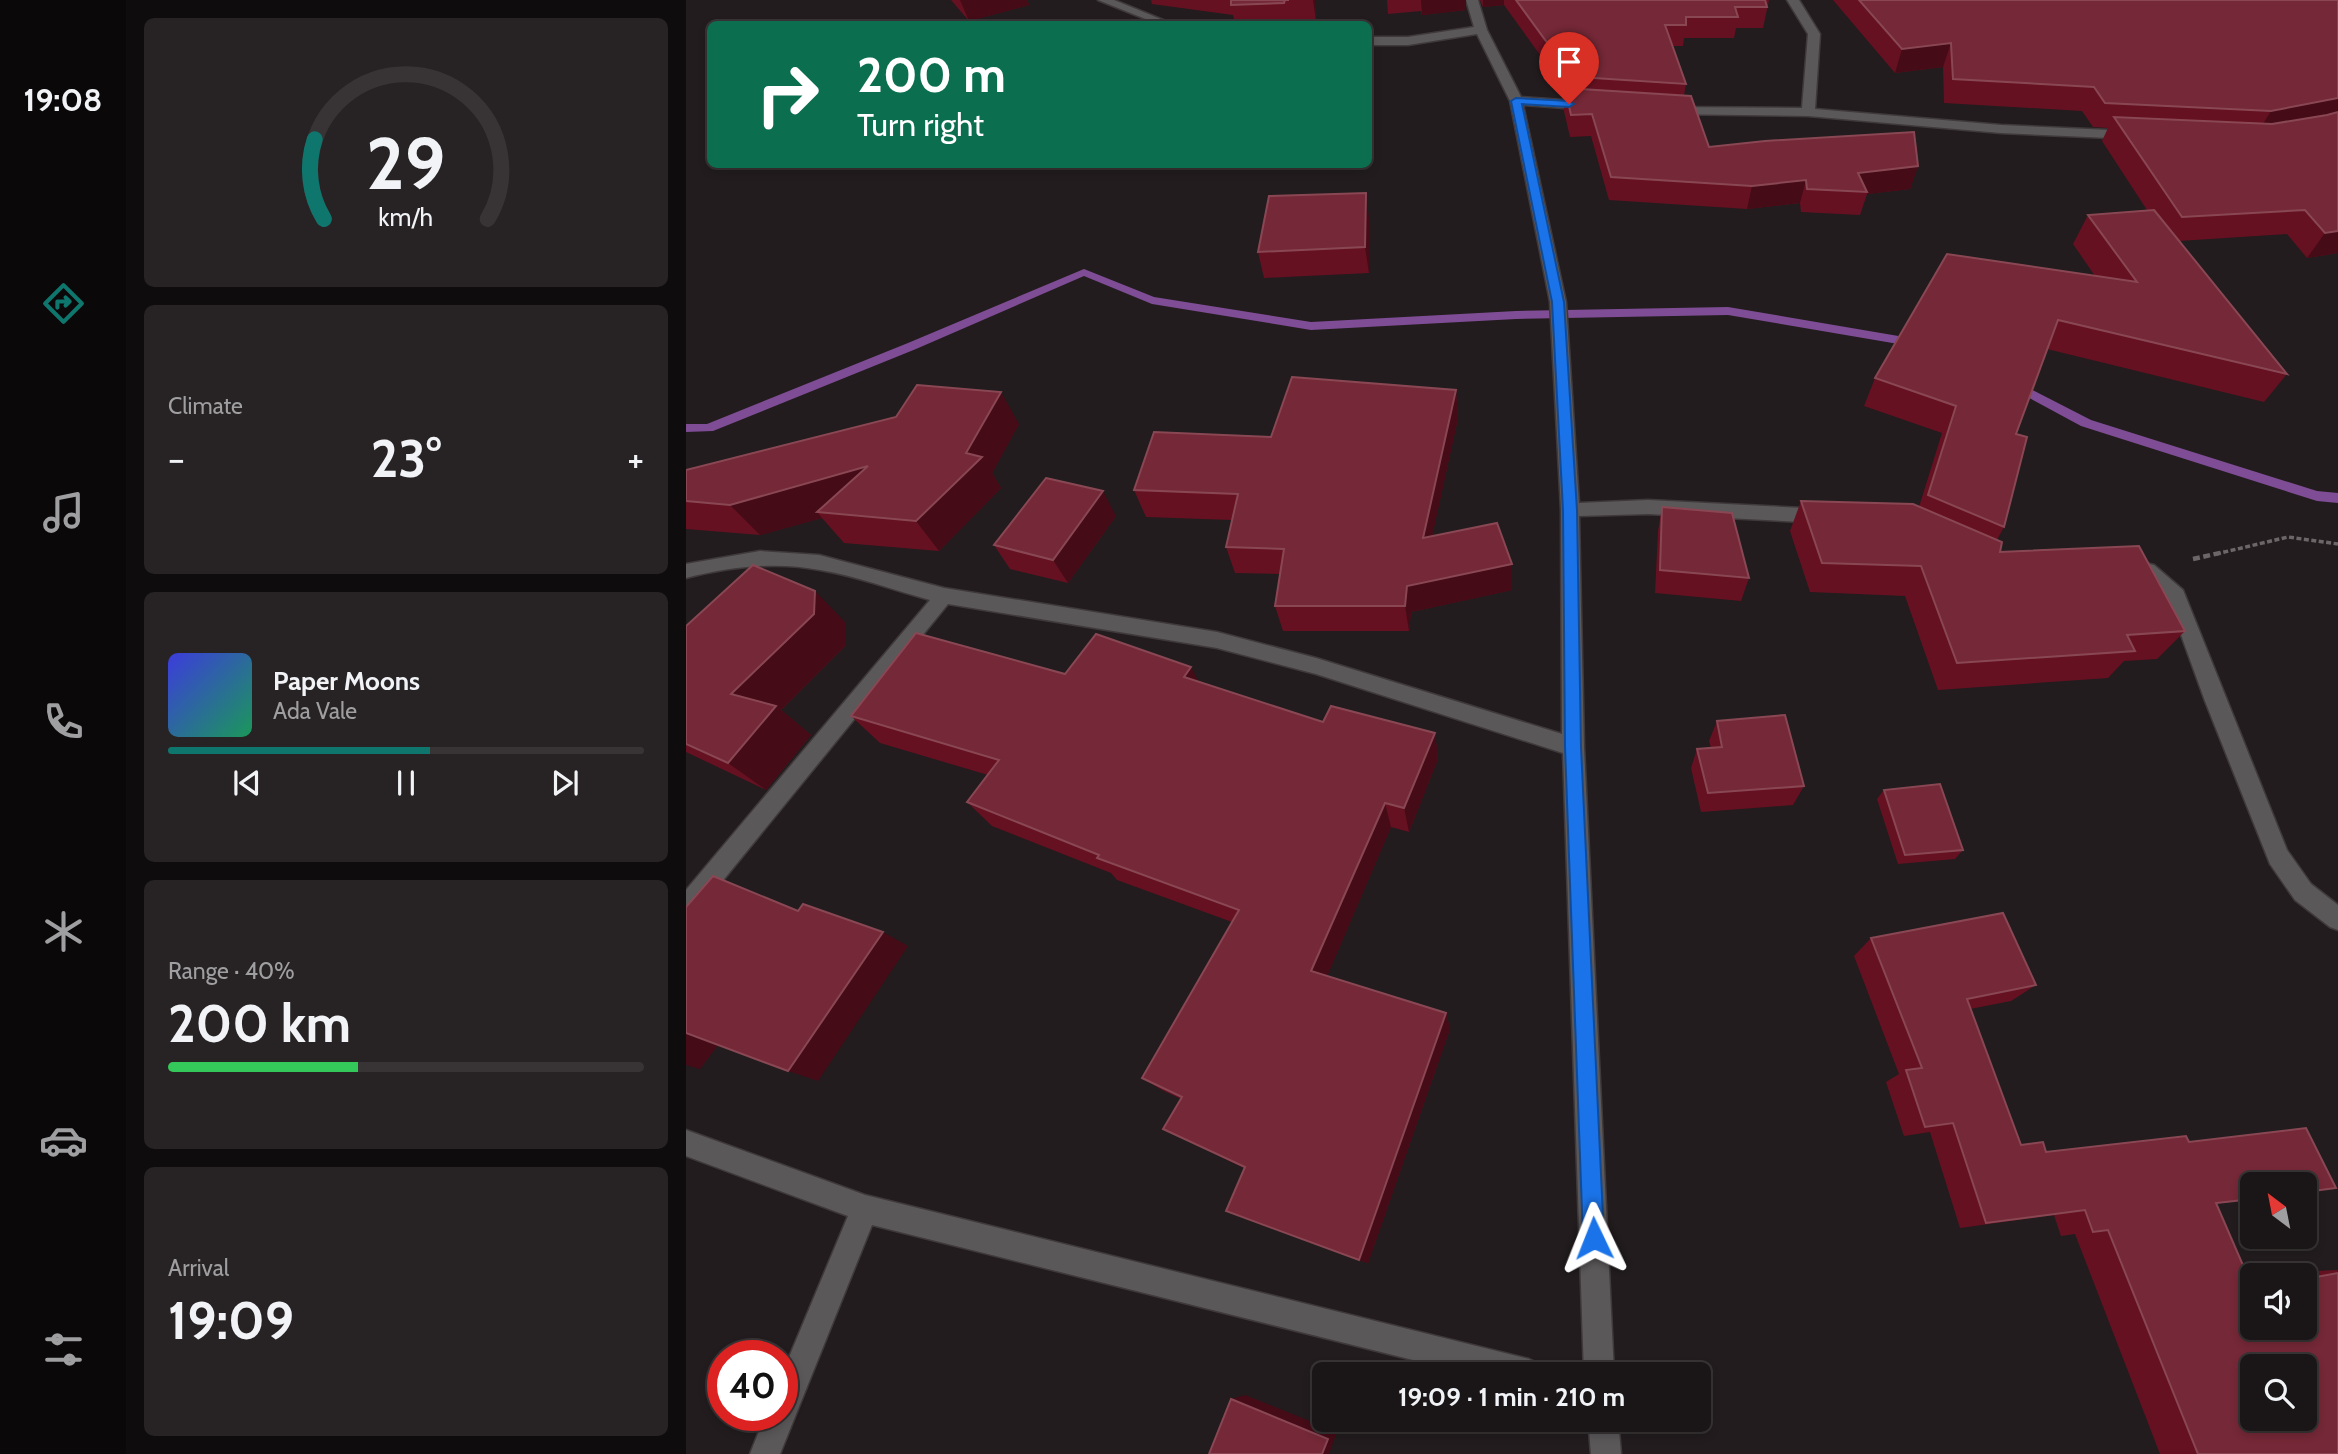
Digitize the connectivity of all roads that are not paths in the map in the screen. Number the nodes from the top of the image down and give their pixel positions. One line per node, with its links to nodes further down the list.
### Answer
1 (1104, 0): 4 (street)
2 (1472, 0): 5 (street)
3 (1793, 0): 10 (street)
4 (1159, 21)
5 (1481, 30): 6 (street); 7 (street)
6 (1372, 41)
7 (1516, 101): 8 (street); 12 (street)
8 (1609, 107)
9 (1649, 110): 10 (street)
10 (1808, 112): 11 (street)
11 (2143, 135)
12 (1570, 510): 13 (street); 17 (street)
13 (1847, 517)
14 (2111, 563): 19 (street)
15 (686, 571): 16 (street)
16 (944, 596): 17 (street); 18 (street)
17 (1573, 747): 23 (street)
18 (686, 908)
19 (2338, 919)
20 (686, 1143): 21 (street)
21 (865, 1209): 22 (street); 24 (street)
22 (1481, 1362)
23 (1599, 1362)
24 (798, 1372)
25 (774, 1431): 27 (street)
26 (1604, 1432): 28 (street)
27 (765, 1454)
28 (1606, 1454)

